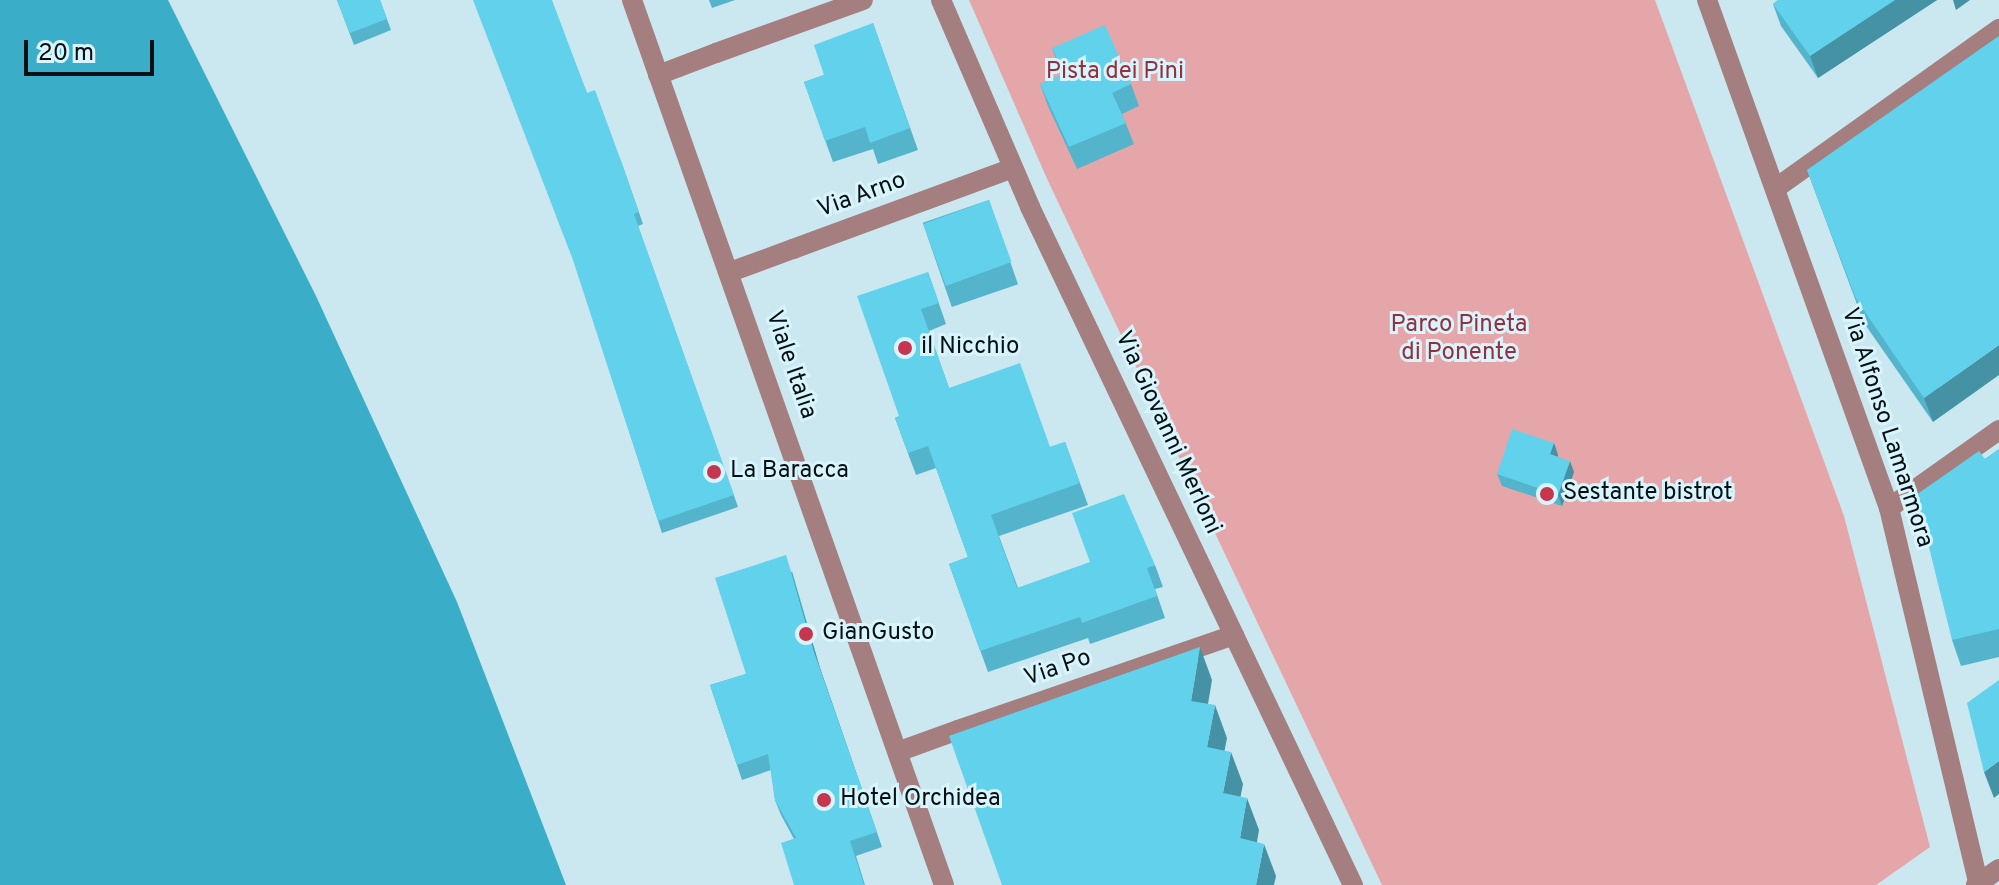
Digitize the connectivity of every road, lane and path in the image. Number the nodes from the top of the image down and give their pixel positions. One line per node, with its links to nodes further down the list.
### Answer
1 (632, 0): 6 (street, Viale Italia)
2 (863, 0): 6 (street)
3 (941, 0): 7 (street, Via Giovanni Merloni)
4 (1707, 0): 8 (street, Via Alfonso Lamarmora)
5 (1999, 29): 8 (street)
6 (658, 75): 9 (street, Viale Italia)
7 (1013, 168): 9 (street, Via Arno); 12 (street, Via Giovanni Merloni)
8 (1776, 188): 11 (street, Via Alfonso Lamarmora)
9 (730, 272): 13 (street, Viale Italia)
10 (1999, 430): 11 (street)
11 (1889, 508): 15 (street, Via Alfonso Lamarmora)
12 (1234, 635): 13 (street, Via Po); 17 (street, Via Giovanni Merloni)
13 (900, 751): 16 (street, Viale Italia)
14 (1999, 869): 15 (street)
15 (1977, 884)
16 (944, 885)
17 (1353, 885)

